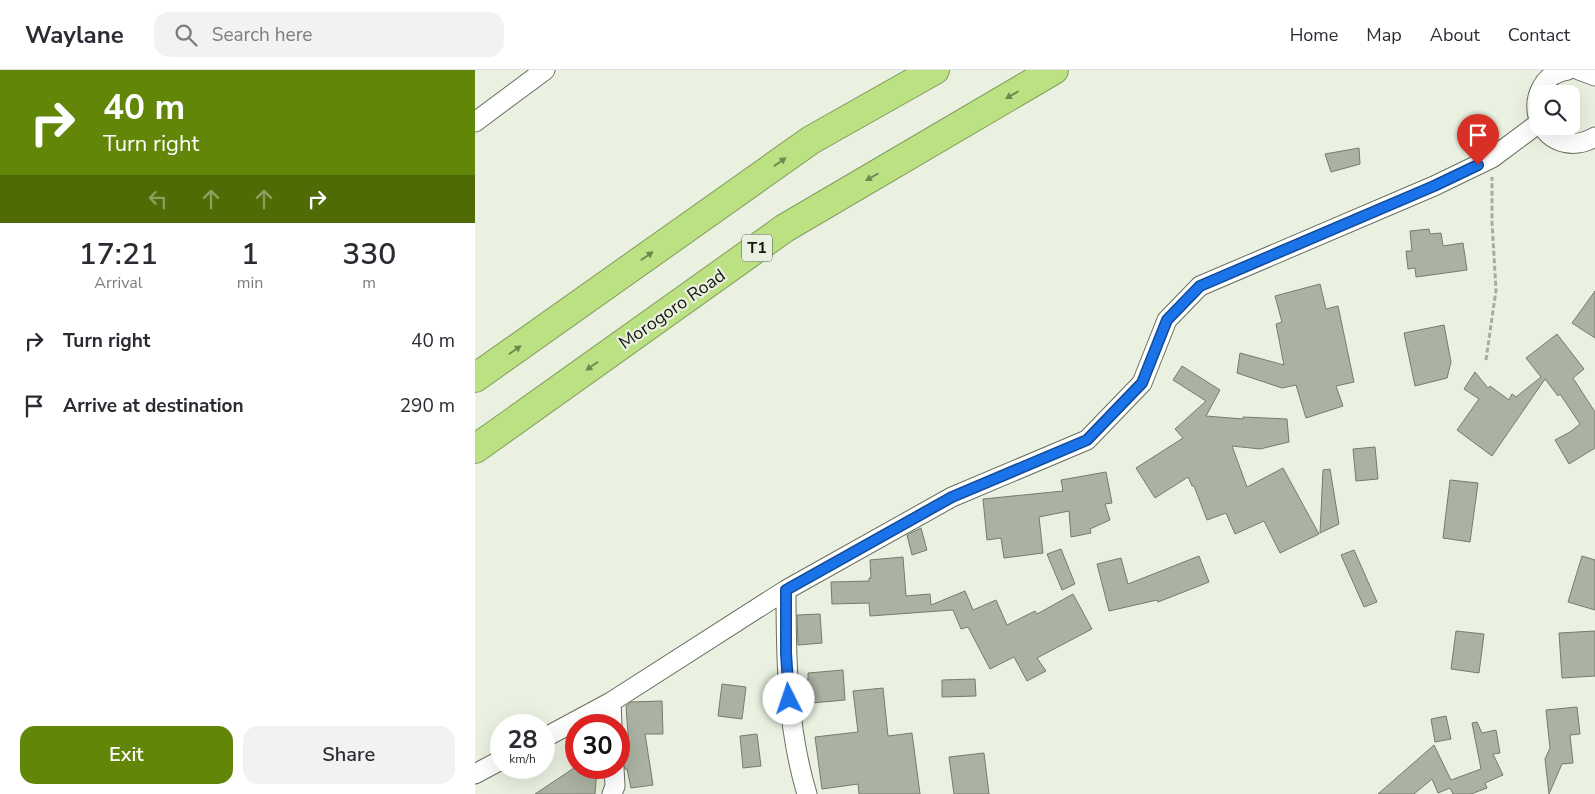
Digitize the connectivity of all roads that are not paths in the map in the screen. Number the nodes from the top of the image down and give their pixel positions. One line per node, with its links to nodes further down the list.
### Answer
1 (545, 70): 8 (street)
2 (935, 70): 12 (highway, one-way to 2)
3 (1054, 70): 13 (highway, Morogoro Road / T1, one-way to 13)
4 (1538, 70): 6 (street)
5 (1582, 71): 7 (street)
6 (1539, 85)
7 (1544, 85)
8 (475, 120)
9 (1530, 129): 14 (street)
10 (1550, 135): 11 (street)
11 (1595, 137)
12 (475, 378)
13 (475, 449)
14 (786, 590): 15 (street); 22 (street)
15 (611, 702): 16 (street); 17 (street)
16 (612, 714)
17 (555, 732)
18 (490, 766): 19 (street)
19 (475, 774)
20 (615, 779): 21 (street)
21 (612, 794)
22 (807, 794)

